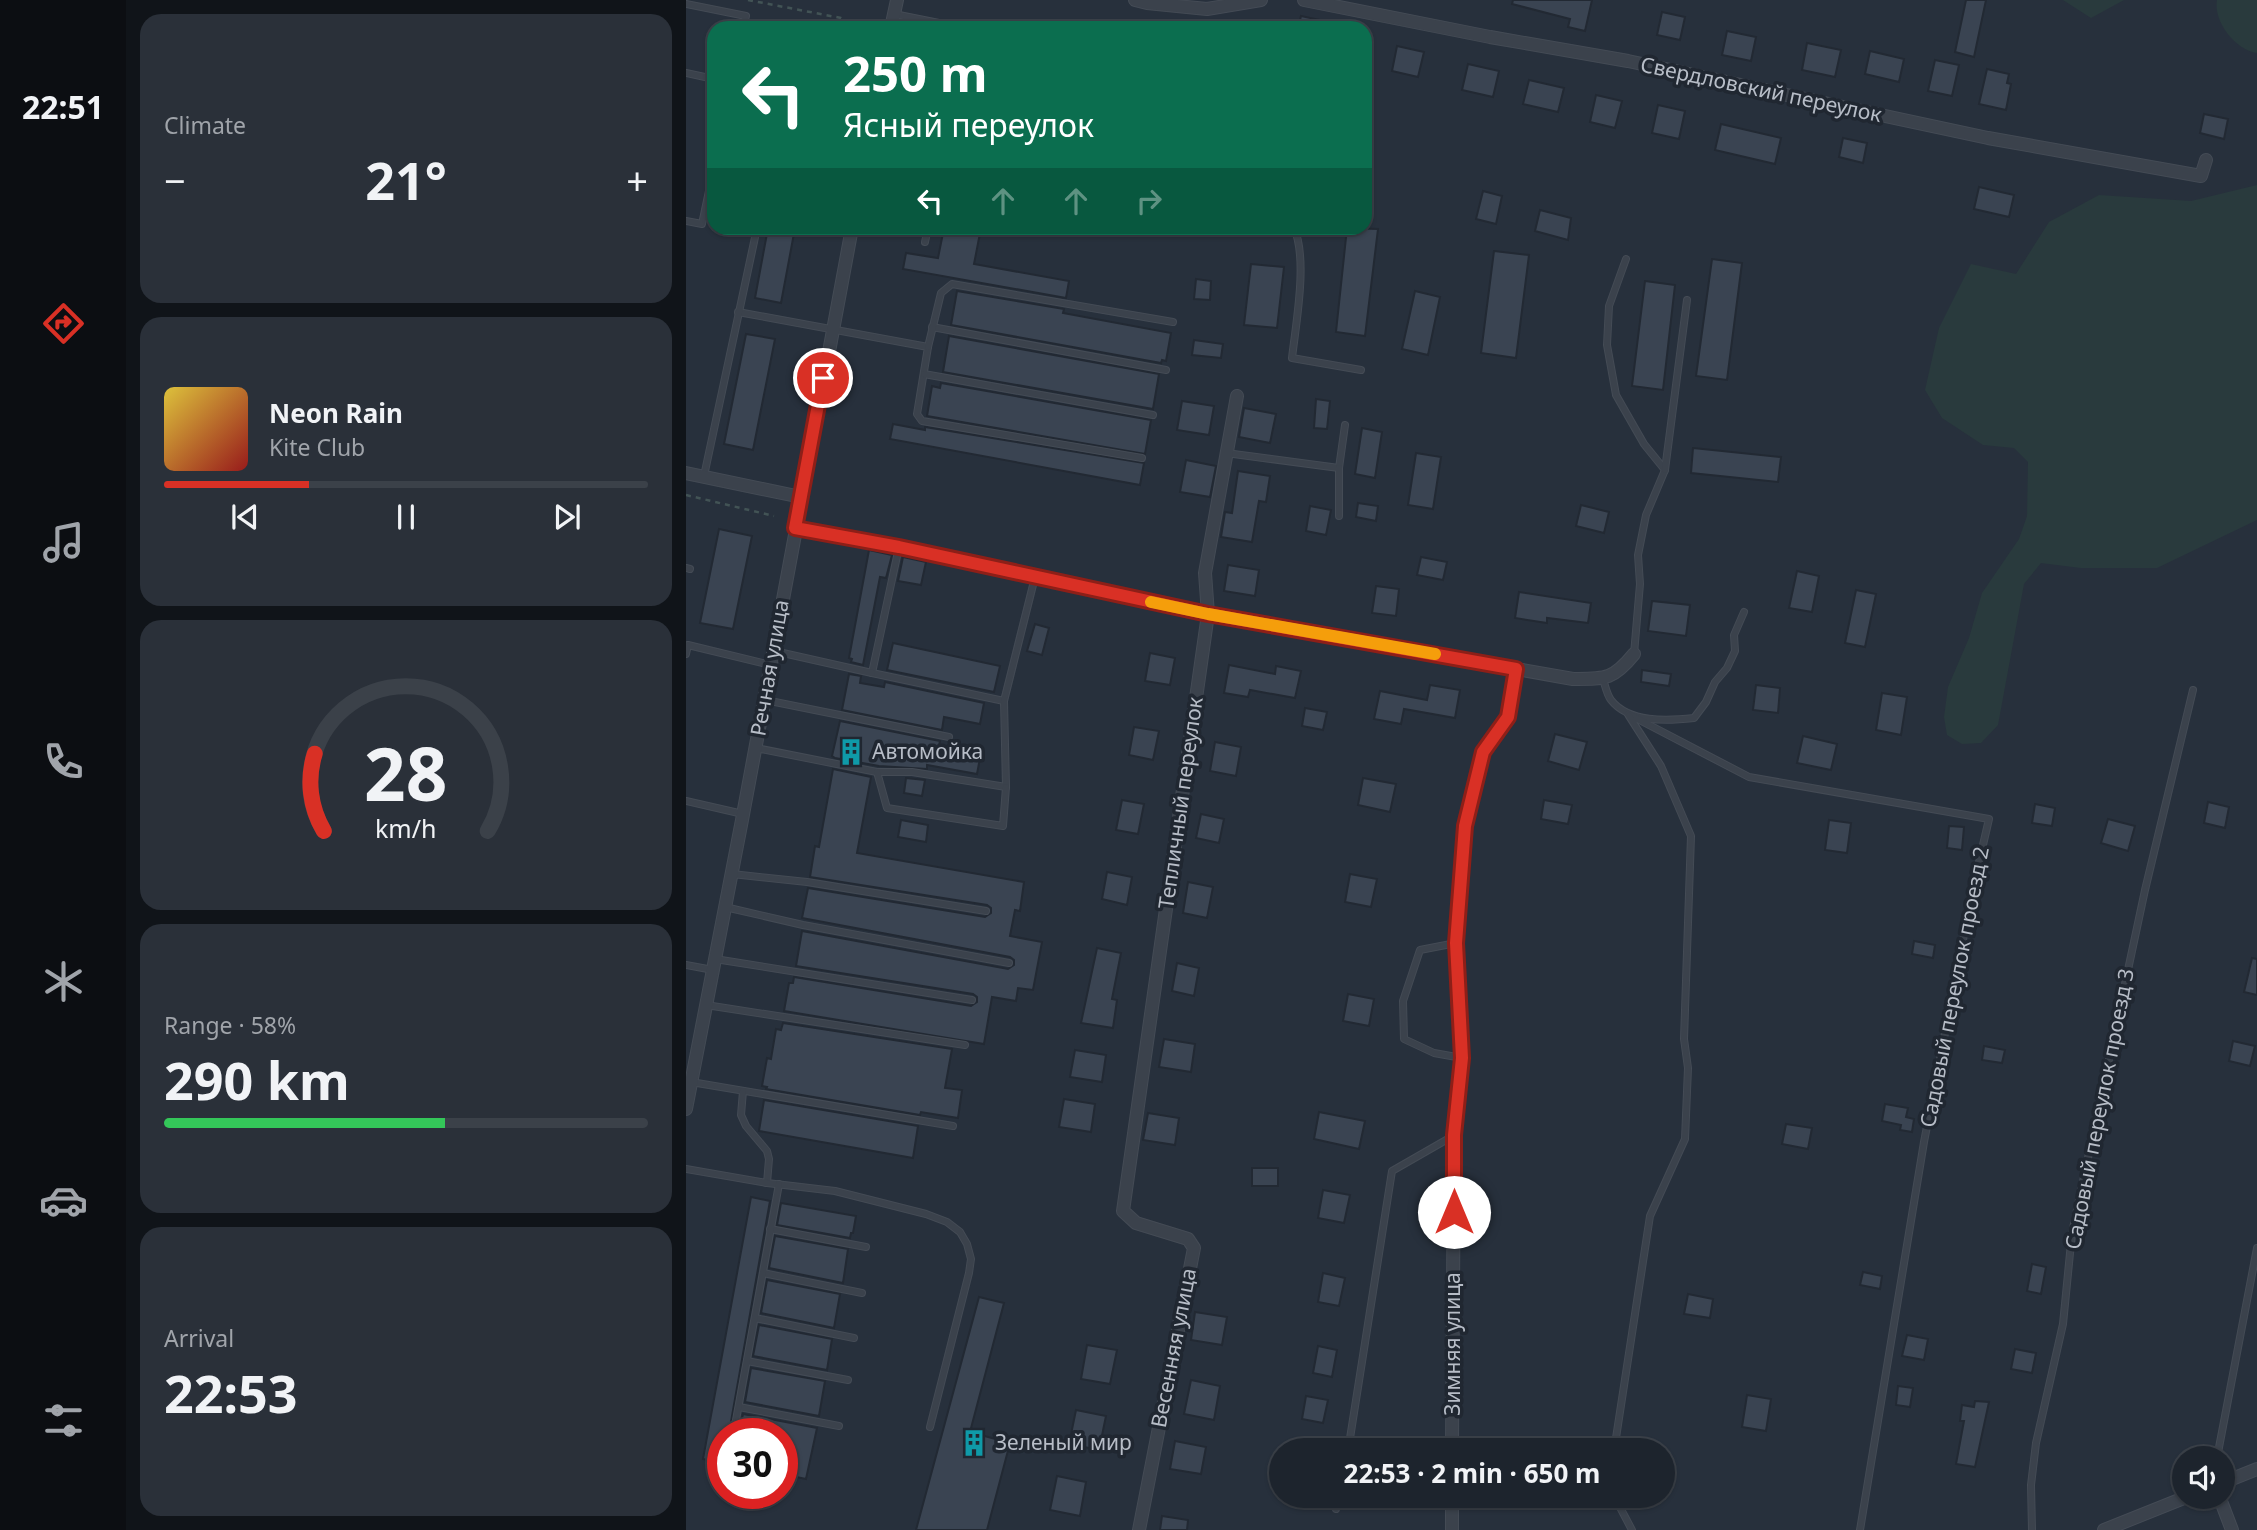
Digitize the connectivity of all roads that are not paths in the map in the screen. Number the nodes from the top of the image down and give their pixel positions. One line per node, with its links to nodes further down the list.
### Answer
1 (897, 0): 7 (street)
2 (1304, 0): 13 (street, Свердловский переулок)
3 (1143, 1): 6 (street)
4 (1253, 1): 6 (street)
5 (686, 4): 8 (lane)
6 (1188, 4)
7 (894, 13): 9 (street); 10 (lane)
8 (745, 21)
9 (892, 21)
10 (931, 21)
11 (686, 73): 12 (lane)
12 (707, 78)
13 (2206, 160)
14 (707, 200): 15 (lane)
15 (686, 220)
16 (755, 235): 23 (lane)
17 (851, 235): 26 (street, Речная улица)
18 (926, 235): 20 (lane)
19 (1297, 235): 29 (lane)
20 (925, 242)
21 (1626, 259): 37 (lane)
22 (1687, 300): 37 (lane)
23 (738, 312): 26 (lane); 39 (lane)
24 (1173, 322): 25 (lane)
25 (932, 327): 27 (lane); 28 (lane)
26 (832, 331): 27 (lane); 40 (street, Речная улица)
27 (928, 347): 30 (lane)
28 (1166, 370)
29 (1361, 370)
30 (923, 374): 32 (lane); 35 (lane)
31 (1237, 396): 34 (street, Тепличный переулок)
32 (1153, 415)
33 (1345, 425): 36 (lane)
34 (1226, 453): 36 (lane); 46 (street, Тепличный переулок)
35 (1142, 458)
36 (1339, 468): 41 (lane)
37 (1665, 470): 49 (lane)
38 (686, 473): 39 (street)
39 (704, 476): 40 (street)
40 (801, 497): 42 (street, Речная улица)
41 (1339, 516)
42 (795, 528): 43 (street); 47 (street, Речная улица)
43 (899, 547): 44 (street); 52 (lane)
44 (1035, 577): 46 (street); 56 (lane)
45 (1744, 612): 57 (lane)
46 (1208, 614): 51 (street); 83 (street, Тепличный переулок)
47 (774, 651): 50 (street, Речная улица); 52 (lane)
48 (686, 653): 50 (lane)
49 (1634, 654): 53 (street)
50 (771, 665): 55 (street, Речная улица)
51 (1516, 669): 53 (street); 67 (street, Зимняя улица)
52 (872, 673): 56 (lane)
53 (1603, 679): 57 (lane)
54 (2193, 690): 111 (lane, Садовый переулок проезд 3)
55 (765, 700): 58 (lane); 59 (street, Речная улица)
56 (1004, 701): 61 (lane)
57 (1628, 714): 99 (lane); 110 (lane, Садовый переулок проезд 2)
58 (949, 737)
59 (756, 748): 60 (lane); 63 (street, Речная улица)
60 (877, 772): 61 (lane); 61 (lane)
61 (1006, 787)
62 (686, 801): 63 (lane)
63 (743, 814): 64 (street, Речная улица)
64 (732, 874): 65 (street, Речная улица); 66 (lane)
65 (725, 907): 68 (lane); 69 (street, Речная улица)
66 (986, 911)
67 (1456, 943): 74 (street, Зимняя улица); 74 (lane)
68 (1009, 963)
69 (714, 964): 70 (lane); 71 (lane); 72 (street, Речная улица)
70 (686, 965)
71 (972, 1000)
72 (706, 1005): 73 (lane); 75 (street, Речная улица)
73 (965, 1045)
74 (1462, 1058): 79 (street, Зимняя улица)
75 (691, 1082): 76 (lane); 77 (street, Речная улица)
76 (743, 1091): 78 (lane); 81 (lane)
77 (686, 1109)
78 (954, 1126)
79 (1454, 1135): 97 (lane); 98 (street, Зимняя улица)
80 (686, 1169): 81 (lane)
81 (767, 1183): 82 (lane)
82 (779, 1184): 84 (lane); 96 (lane)
83 (1123, 1211): 107 (street, Весенняя улица)
84 (770, 1228): 85 (lane); 87 (lane)
85 (866, 1247)
86 (2257, 1248): 100 (lane)
87 (763, 1273): 88 (lane); 89 (lane)
88 (862, 1293)
89 (755, 1318): 90 (lane); 91 (lane)
90 (854, 1338)
91 (747, 1362): 92 (lane); 93 (lane)
92 (848, 1380)
93 (738, 1407): 94 (lane); 95 (lane)
94 (736, 1418)
95 (839, 1426)
96 (930, 1427)
97 (1350, 1438)
98 (1452, 1438)
99 (1616, 1438)
100 (2219, 1446)
101 (2257, 1469): 102 (street)
102 (2235, 1478)
103 (2172, 1503): 112 (street)
104 (1452, 1508): 108 (street)
105 (1620, 1508): 109 (lane)
106 (2225, 1509): 113 (street)
107 (1139, 1530)
108 (1452, 1530)
109 (1632, 1530)
110 (1860, 1530)
111 (2032, 1530)
112 (2104, 1530)
113 (2232, 1530)

